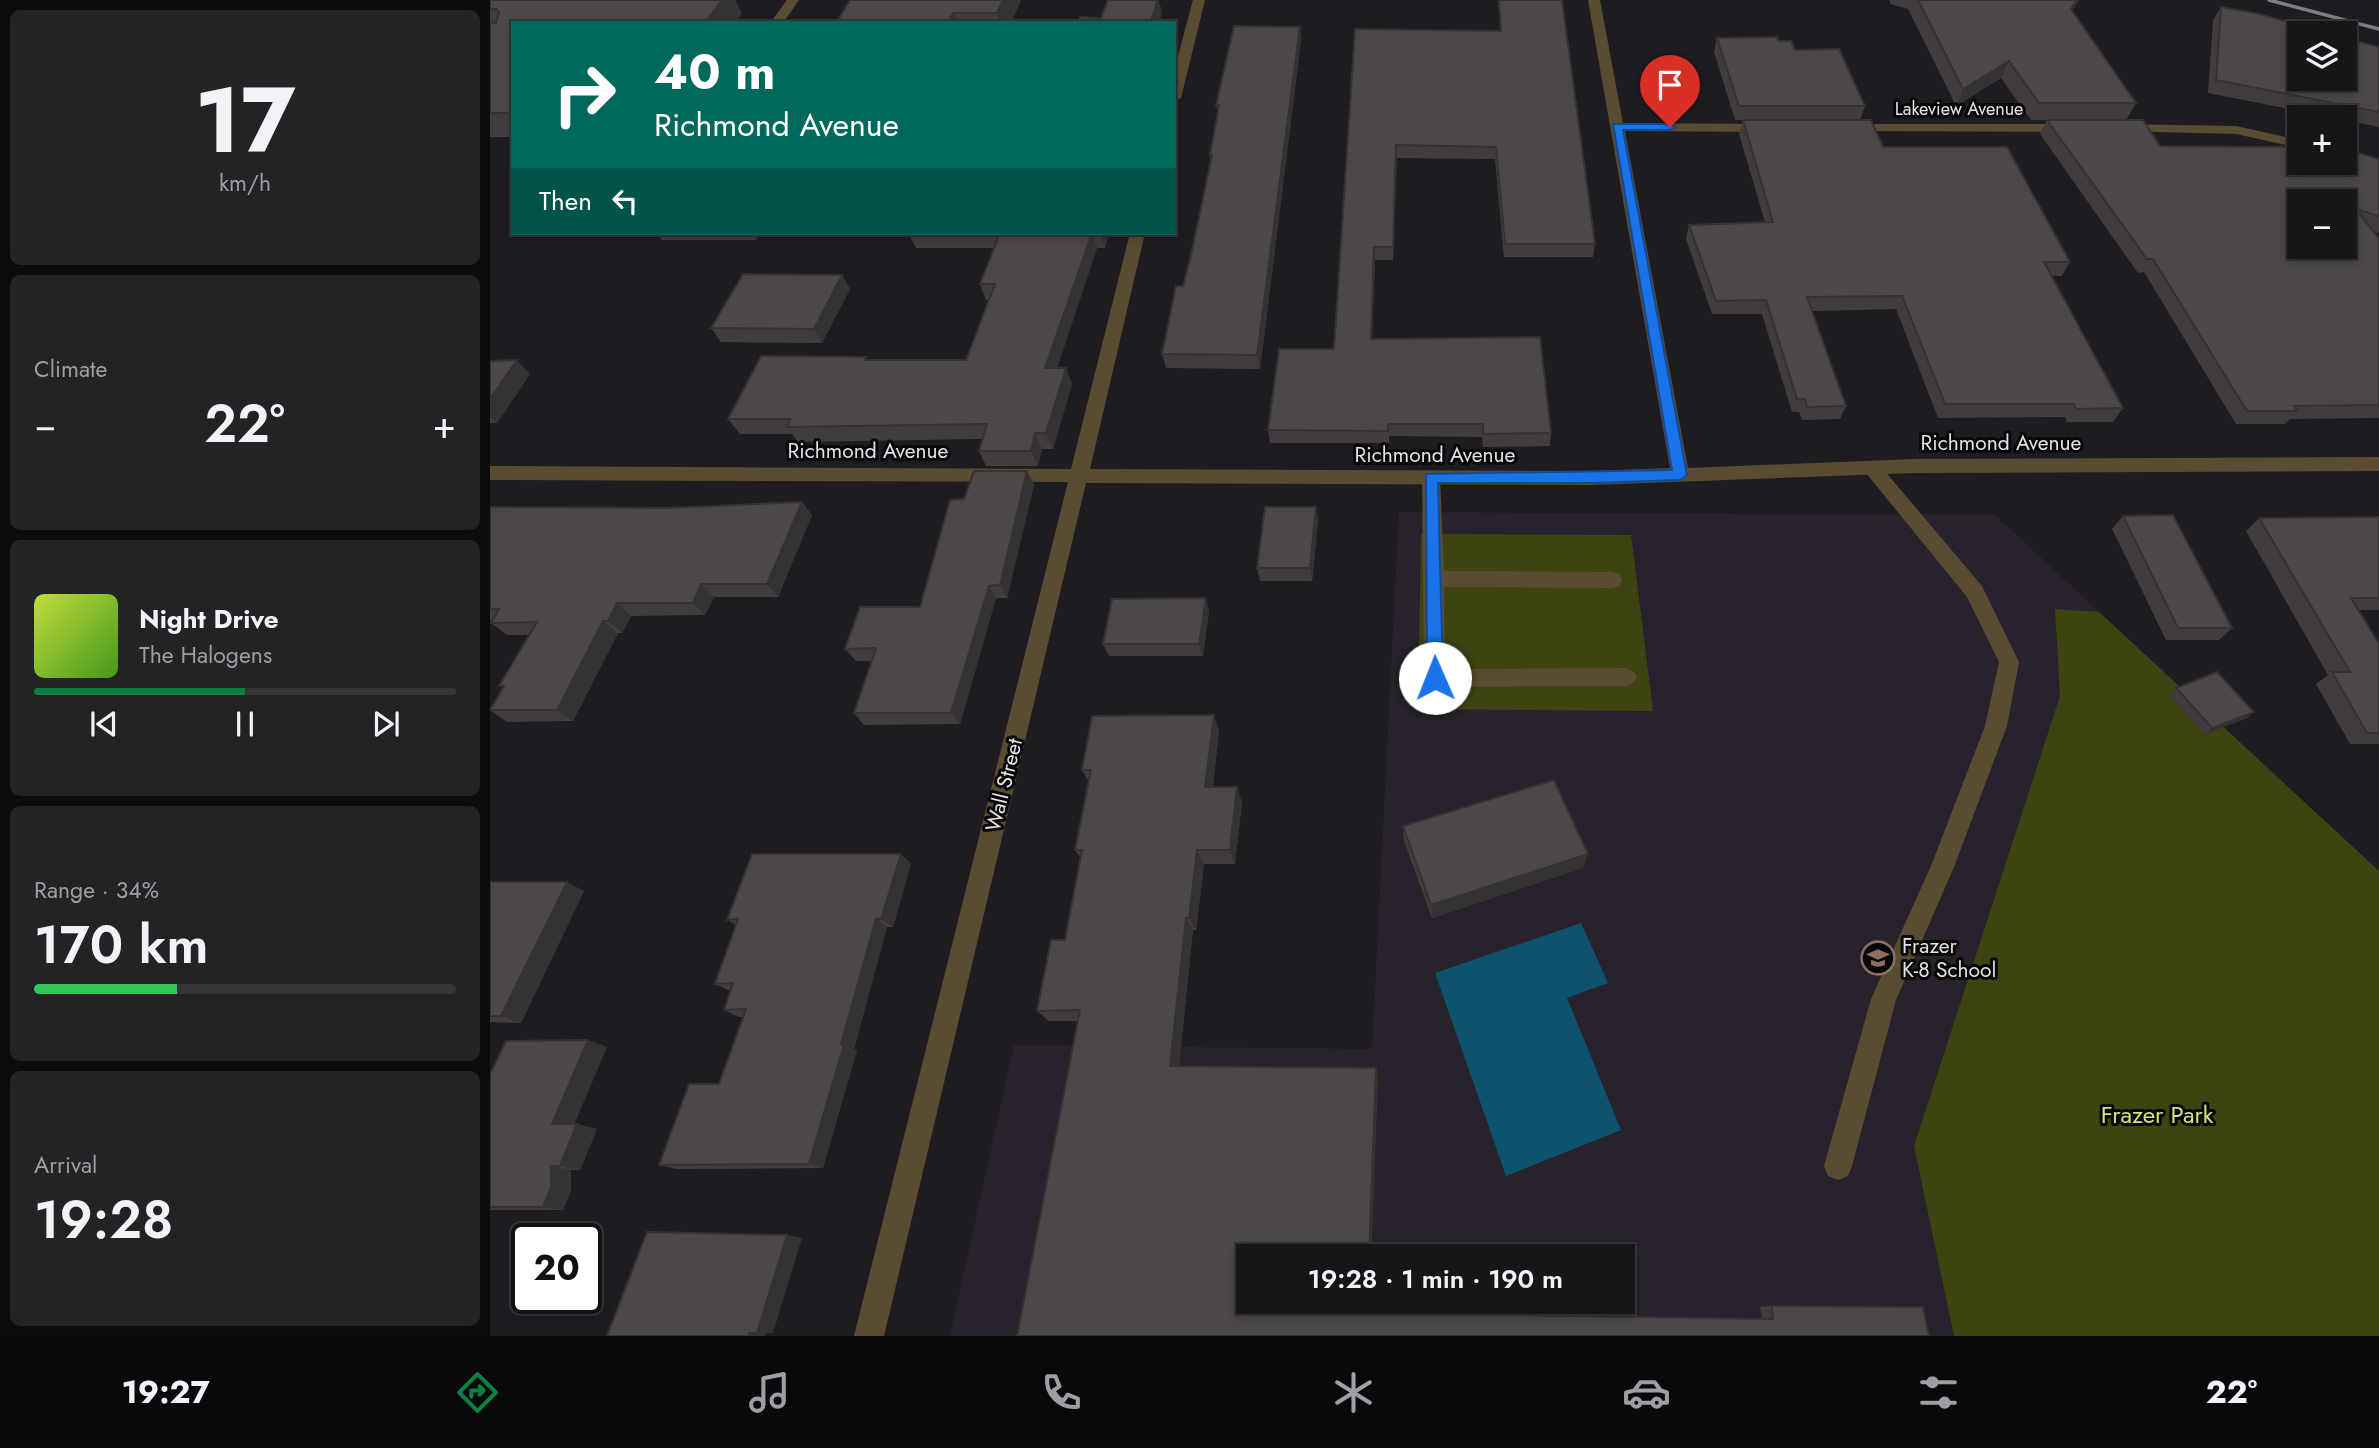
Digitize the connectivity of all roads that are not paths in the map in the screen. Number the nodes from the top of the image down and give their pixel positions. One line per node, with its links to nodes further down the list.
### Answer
1 (793, 0): 4 (street)
2 (1199, 0): 5 (street)
3 (1594, 0): 6 (street)
4 (777, 21)
5 (1176, 90)
6 (1617, 127): 7 (street); 15 (street)
7 (1784, 128)
8 (1826, 128): 9 (street, Lakeview Avenue)
9 (2287, 141)
10 (1138, 235): 14 (street, Wall Street)
11 (2379, 464): 12 (street, Richmond Avenue)
12 (1872, 468): 15 (street, Richmond Avenue); 20 (street)
13 (490, 473): 14 (street, Richmond Avenue)
14 (1080, 475): 16 (street, Richmond Avenue); 21 (street, Wall Street)
15 (1680, 475): 16 (street, Richmond Avenue)
16 (1431, 478): 17 (street)
17 (1434, 579): 18 (street); 19 (street)
18 (1612, 580)
19 (1626, 677)
20 (1838, 1166)
21 (869, 1336)

